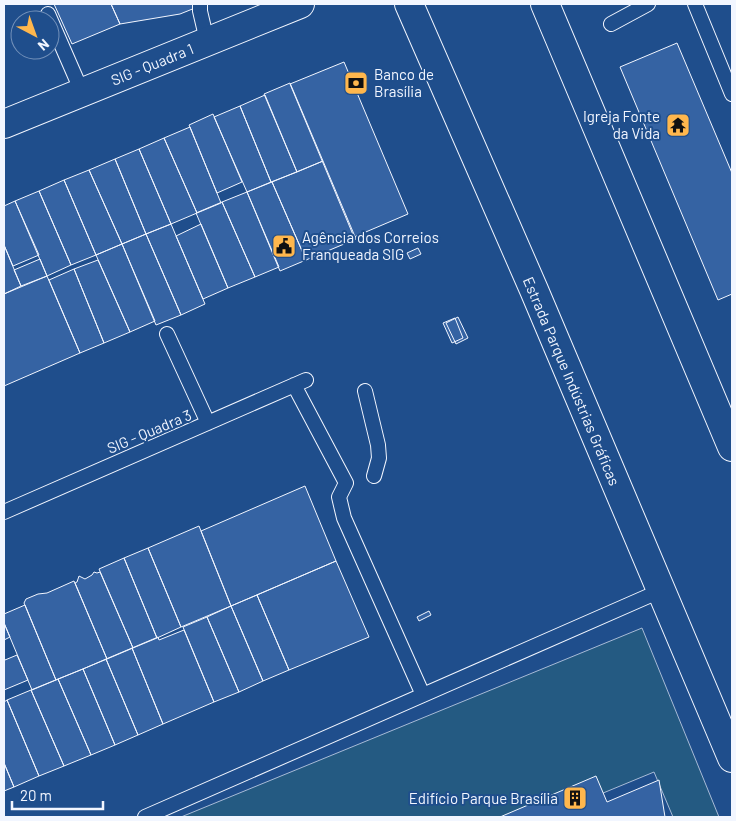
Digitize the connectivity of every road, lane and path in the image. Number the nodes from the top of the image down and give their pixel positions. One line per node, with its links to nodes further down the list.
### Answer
1 (200, 4): 8 (lane)
2 (300, 4): 8 (main road, SIG - Quadra 1)
3 (409, 4): 19 (main road, Estrada Parque Indústrias Gráficas)
4 (545, 4): 16 (main road)
5 (648, 4): 7 (lane)
6 (695, 4): 11 (lane)
7 (611, 24)
8 (207, 41): 10 (main road, SIG - Quadra 1)
9 (60, 42): 10 (lane)
10 (82, 92): 12 (main road, SIG - Quadra 1)
11 (732, 94)
12 (4, 124)
13 (168, 334): 15 (lane)
14 (365, 391): 17 (lane)
15 (208, 423): 18 (lane, SIG - Quadra 3); 20 (lane, SIG - Quadra 3)
16 (732, 447)
17 (374, 476)
18 (4, 512)
19 (660, 591): 20 (lane); 21 (main road, Estrada Parque Indústrias Gráficas)
20 (423, 695): 22 (lane)
21 (732, 758)
22 (145, 817)

